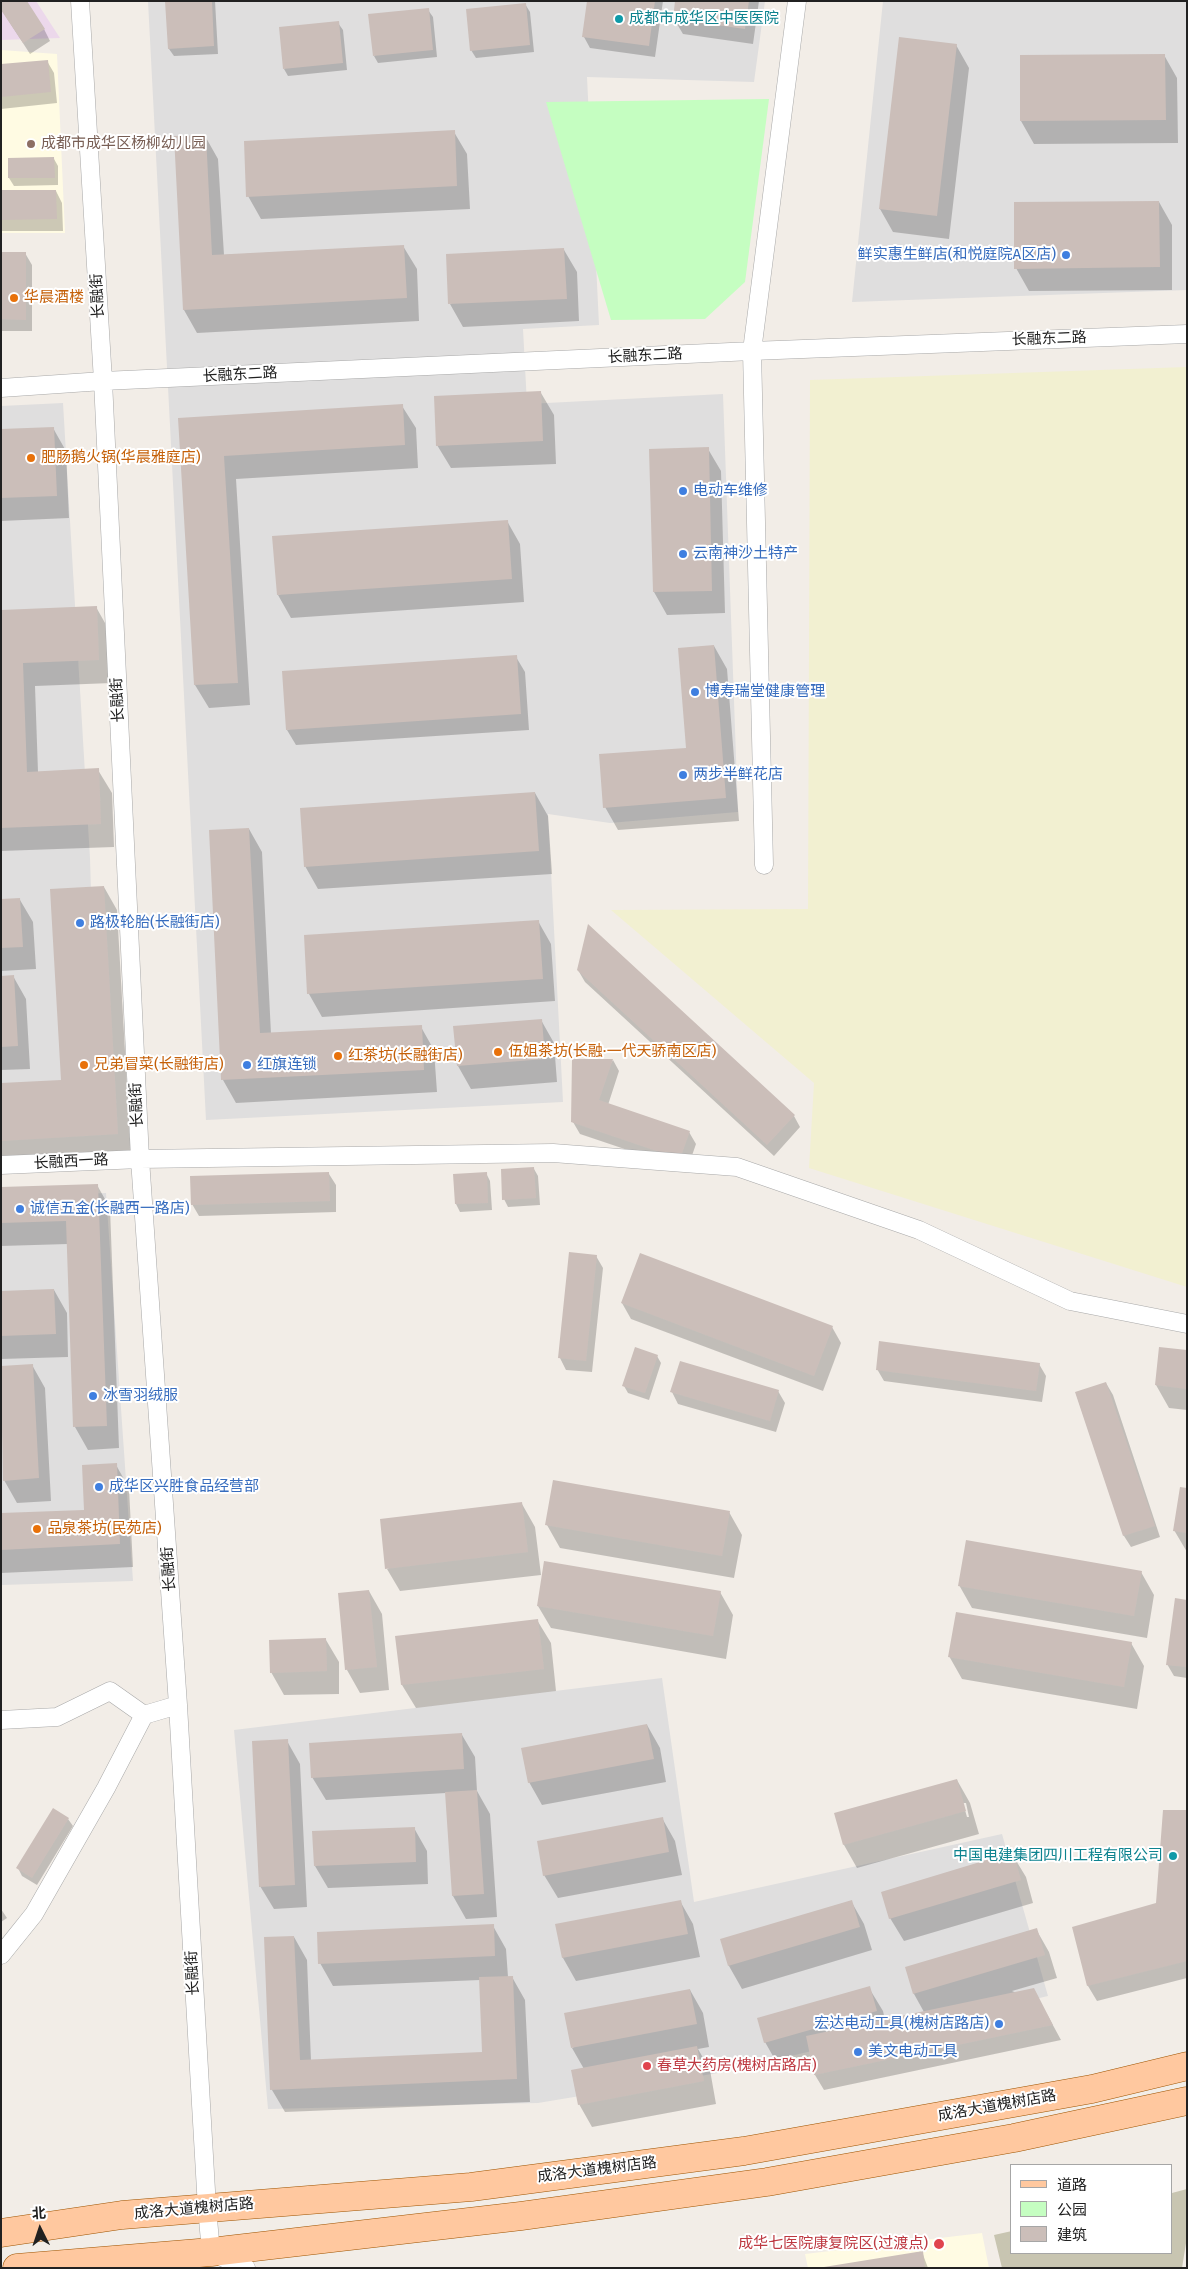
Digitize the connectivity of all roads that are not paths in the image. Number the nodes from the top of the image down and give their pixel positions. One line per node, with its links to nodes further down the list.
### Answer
1 (80, 1): 5 (street, 长融街)
2 (797, 1): 4 (street)
3 (1187, 334): 4 (street, 长融东二路)
4 (752, 351): 5 (street, 长融东二路); 7 (street)
5 (103, 381): 6 (street, 长融东二路); 8 (street, 长融街)
6 (1, 388)
7 (764, 865)
8 (140, 1159): 9 (street, 长融西一路); 10 (street, 长融西一路); 11 (street, 长融街)
9 (1, 1165)
10 (1187, 1324)
11 (178, 1705): 12 (street); 17 (street, 长融街)
12 (144, 1715): 13 (street); 14 (street)
13 (1, 1720)
14 (1, 1955)
15 (1187, 2066): 17 (main road, 成洛大道槐树店路)
16 (1187, 2101): 21 (main road)
17 (207, 2208): 18 (main road, 成洛大道槐树店路); 21 (street, 长融街)
18 (122, 2215): 19 (main road); 20 (main road, 成洛大道槐树店路)
19 (1, 2216)
20 (1, 2233)
21 (211, 2252): 22 (main road); 23 (main road); 24 (street)
22 (17, 2268)
23 (151, 2268)
24 (246, 2268)

